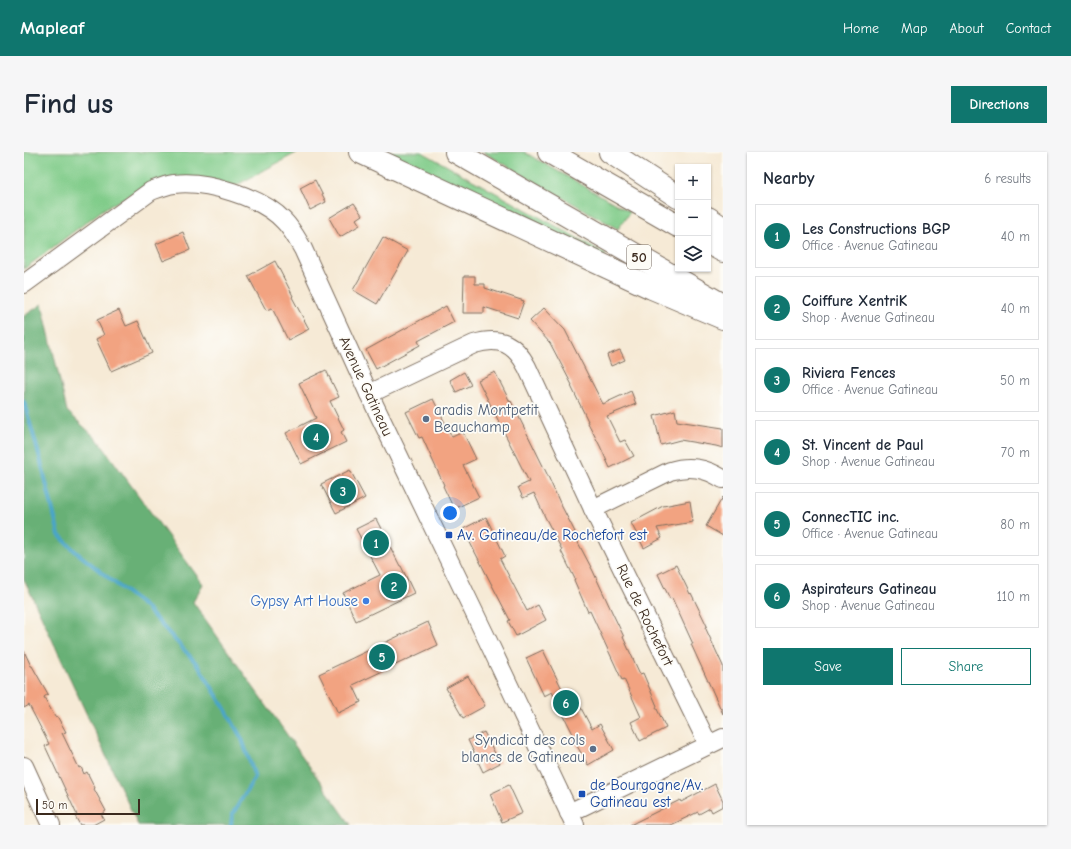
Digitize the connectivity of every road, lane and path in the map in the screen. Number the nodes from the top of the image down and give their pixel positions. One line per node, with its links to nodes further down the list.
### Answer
1 (360, 152): 13 (highway)
2 (456, 152): 12 (highway, 50)
3 (549, 152): 7 (highway)
4 (610, 152): 5 (highway)
5 (675, 195)
6 (711, 220): 8 (highway)
7 (675, 224)
8 (723, 228)
9 (711, 245): 10 (highway)
10 (723, 252)
11 (24, 284): 14 (street, Avenue Gatineau)
12 (723, 304)
13 (723, 318)
14 (369, 394): 16 (street, Rue de Rochefort); 19 (street, Avenue Gatineau)
15 (723, 479): 16 (street)
16 (593, 509): 17 (street, Rue de Rochefort)
17 (715, 741): 19 (street)
18 (24, 766): 20 (street)
19 (572, 819)
20 (52, 825)

